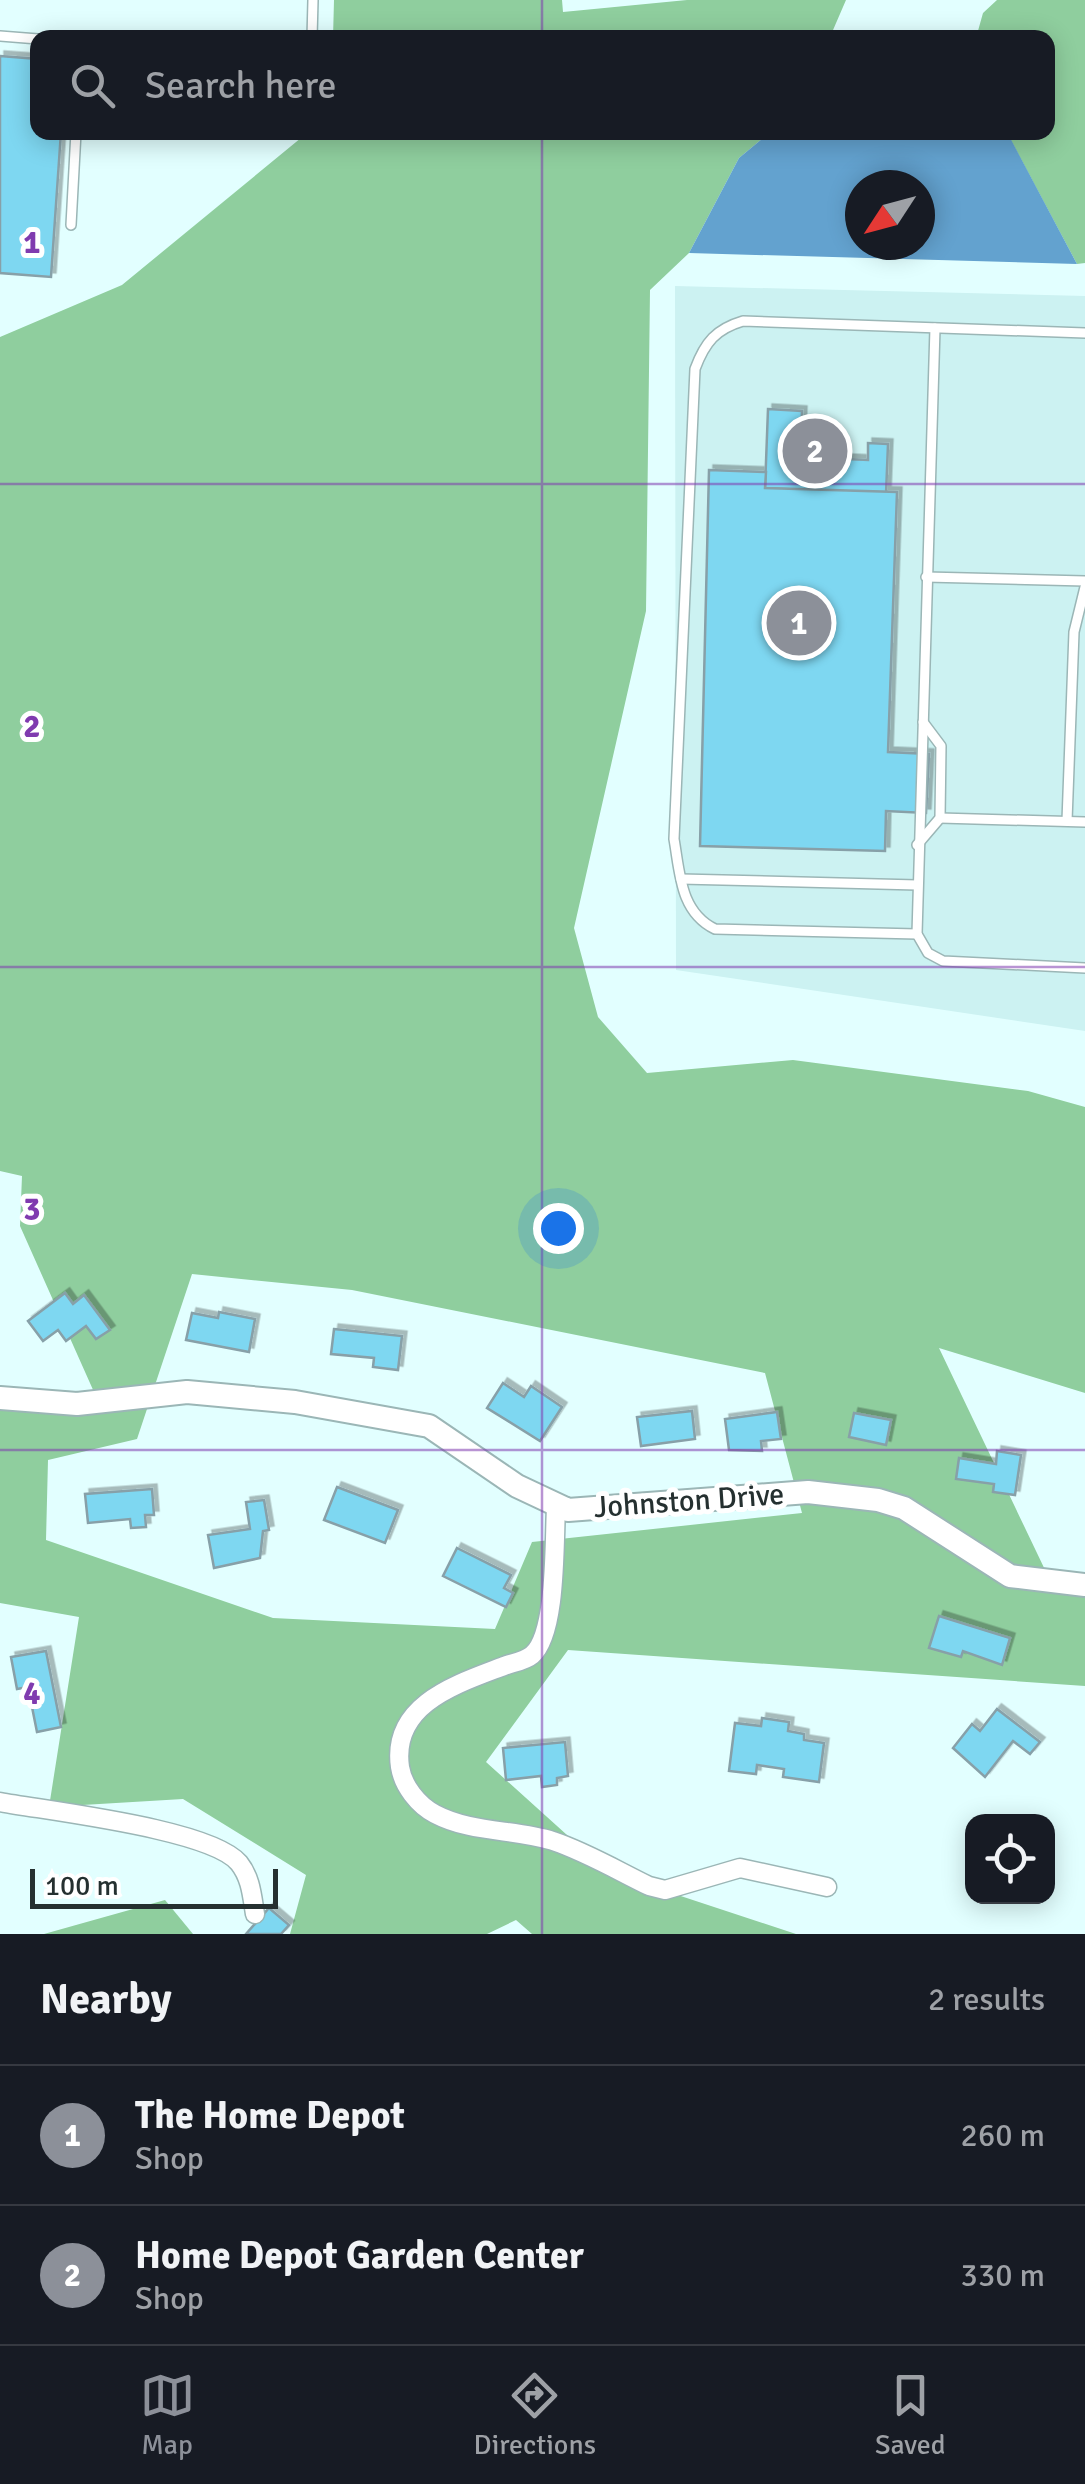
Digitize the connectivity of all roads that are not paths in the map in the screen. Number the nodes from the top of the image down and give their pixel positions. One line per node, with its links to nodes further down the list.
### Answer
1 (313, 0): 2 (lane)
2 (312, 30)
3 (0, 36): 4 (lane)
4 (30, 38)
5 (76, 140): 6 (lane)
6 (71, 225)
7 (935, 328): 8 (lane); 9 (lane); 16 (lane)
8 (1085, 332)
9 (926, 577): 10 (lane); 11 (lane)
10 (1085, 584): 13 (lane)
11 (922, 720): 12 (lane); 15 (lane)
12 (940, 818): 13 (lane); 15 (lane)
13 (1067, 822): 14 (lane)
14 (1085, 822)
15 (918, 845): 17 (lane)
16 (681, 879): 17 (lane); 18 (lane)
17 (917, 885): 18 (lane)
18 (917, 934): 19 (lane)
19 (1085, 968)
20 (0, 1398): 21 (street, Johnston Drive)
21 (556, 1508): 22 (street, Johnston Drive); 24 (street)
22 (1085, 1586)
23 (0, 1802): 25 (street)
24 (827, 1887)
25 (255, 1914)

